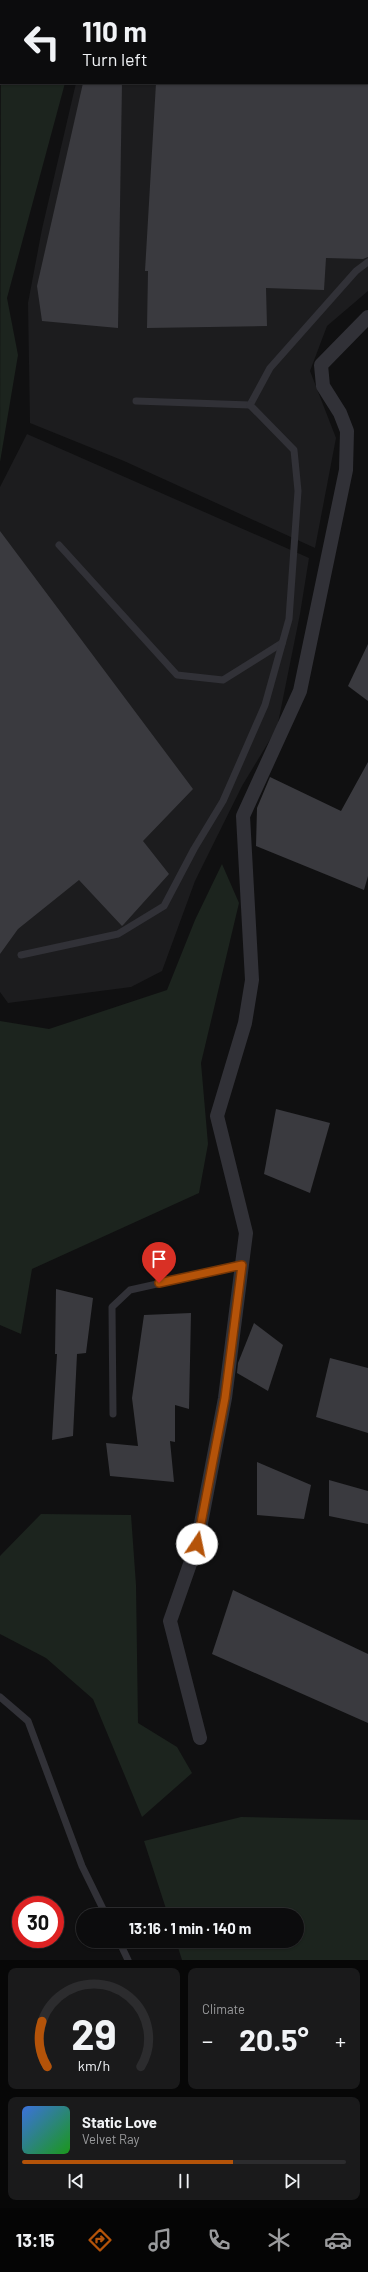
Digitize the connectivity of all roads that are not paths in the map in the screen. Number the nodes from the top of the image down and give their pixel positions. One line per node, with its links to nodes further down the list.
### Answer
1 (368, 262): 4 (lane)
2 (368, 317): 8 (street)
3 (136, 401): 4 (lane)
4 (250, 405): 6 (lane)
5 (59, 545): 6 (lane)
6 (282, 643): 7 (lane)
7 (21, 956)
8 (242, 1265): 9 (lane); 11 (street)
9 (113, 1414)
10 (0, 1697): 12 (lane)
11 (200, 1738)
12 (103, 1908)
13 (122, 1948): 14 (lane)
14 (128, 1960)

